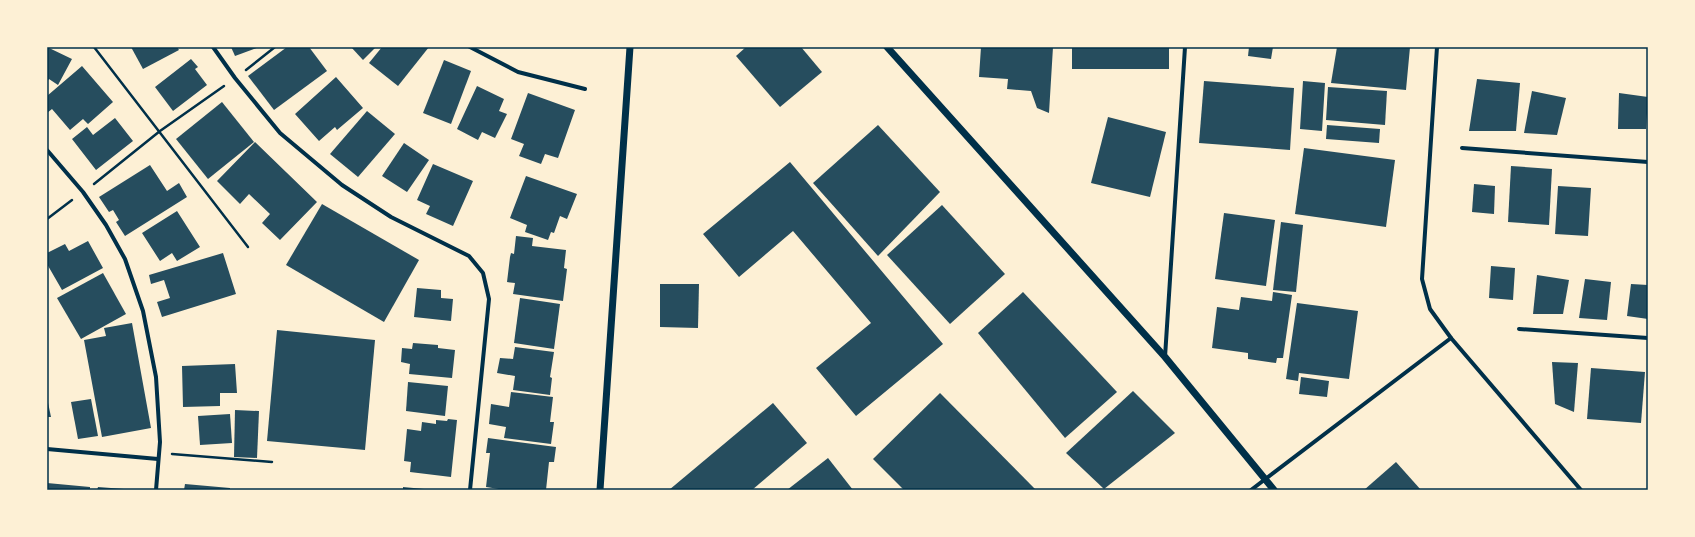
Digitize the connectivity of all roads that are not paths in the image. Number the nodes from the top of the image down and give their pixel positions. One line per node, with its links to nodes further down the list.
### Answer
1 (213, 47): 19 (street)
2 (470, 47): 7 (street)
3 (630, 47): 20 (street)
4 (887, 47): 14 (street)
5 (1185, 47): 14 (street)
6 (1437, 47): 12 (street)
7 (585, 89)
8 (1462, 148): 10 (street)
9 (47, 150): 16 (street)
10 (1648, 162)
11 (1519, 329): 13 (street)
12 (1451, 338): 17 (street); 23 (street)
13 (1648, 338)
14 (1165, 357): 17 (street)
15 (47, 449): 16 (street)
16 (158, 459): 18 (street)
17 (1265, 479): 21 (street); 22 (street)
18 (156, 490)
19 (470, 490)
20 (600, 490)
21 (1251, 490)
22 (1274, 490)
23 (1582, 490)

